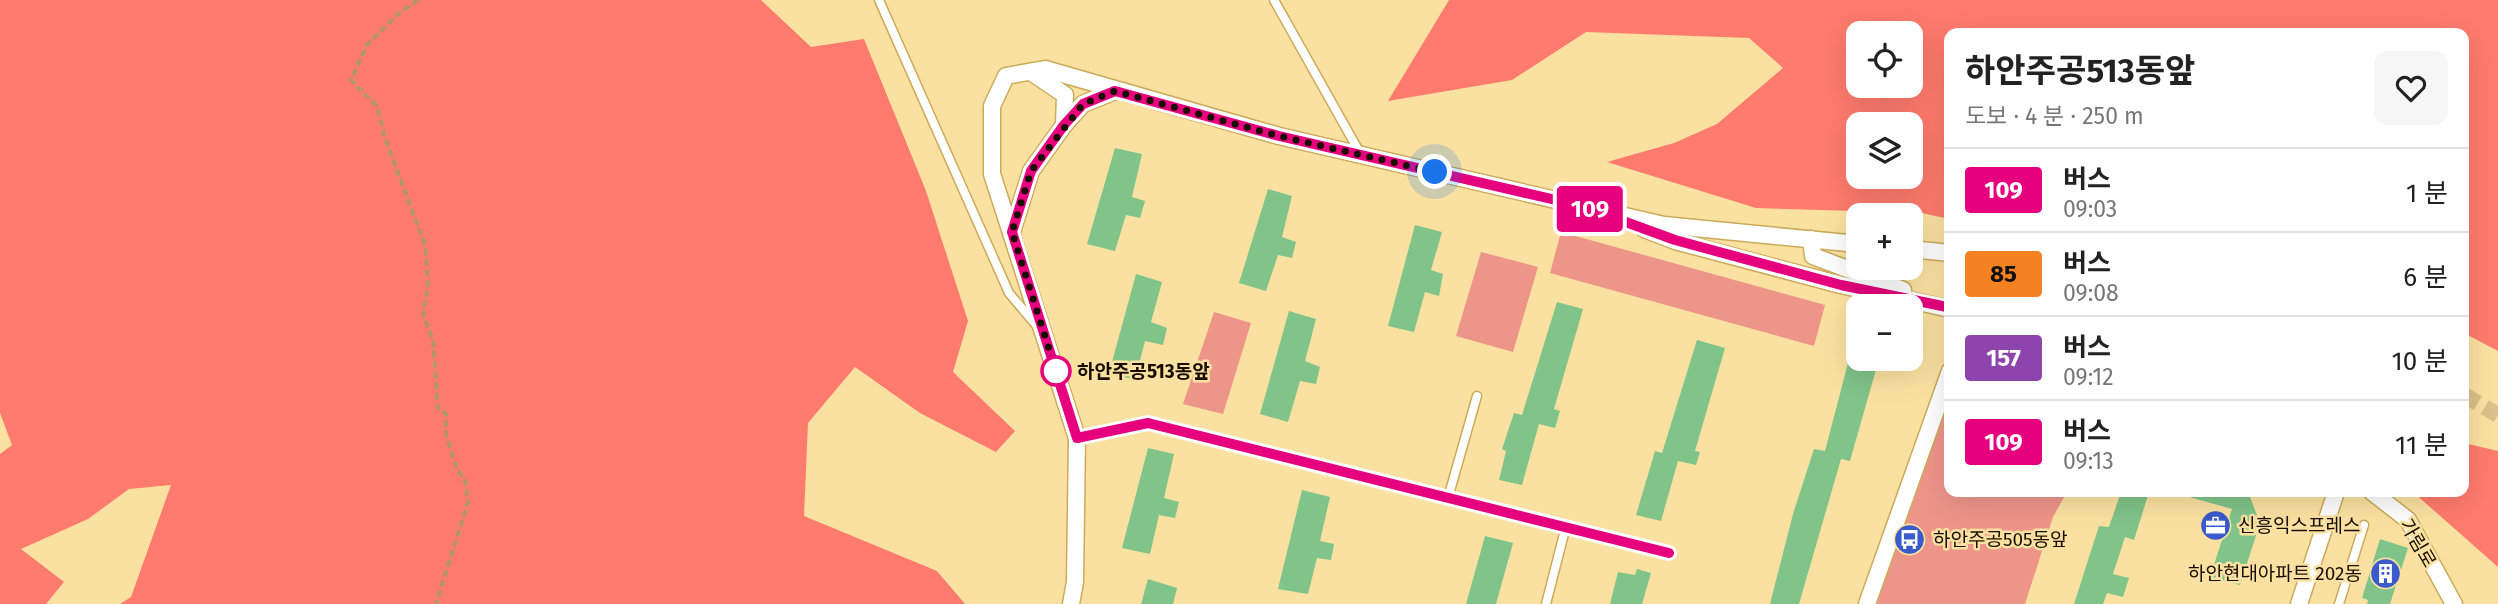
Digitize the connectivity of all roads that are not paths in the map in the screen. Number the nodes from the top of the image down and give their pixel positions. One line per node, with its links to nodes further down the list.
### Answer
1 (879, 0): 15 (lane)
2 (1274, 0): 6 (lane)
3 (1031, 72): 4 (street); 5 (street); 8 (street)
4 (1115, 91): 5 (street); 6 (street)
5 (1064, 125): 8 (street)
6 (1362, 155): 7 (street)
7 (1582, 206): 9 (street); 14 (street)
8 (1012, 232): 15 (street)
9 (1811, 239): 10 (street); 13 (street)
10 (1846, 243)
11 (1923, 250): 12 (street)
12 (1944, 252)
13 (1944, 307)
14 (1944, 308)
15 (1045, 336): 18 (street)
16 (1944, 388): 27 (street)
17 (1477, 396): 21 (lane)
18 (1077, 438): 21 (lane); 25 (street)
19 (2334, 497): 28 (street)
20 (2378, 497): 30 (street, 가림로)
21 (1448, 498): 23 (lane)
22 (2364, 525): 29 (lane)
23 (1566, 526): 24 (lane); 26 (lane)
24 (1669, 553)
25 (1071, 604)
26 (1546, 604)
27 (1867, 604)
28 (2299, 604)
29 (2339, 604)
30 (2454, 604)

